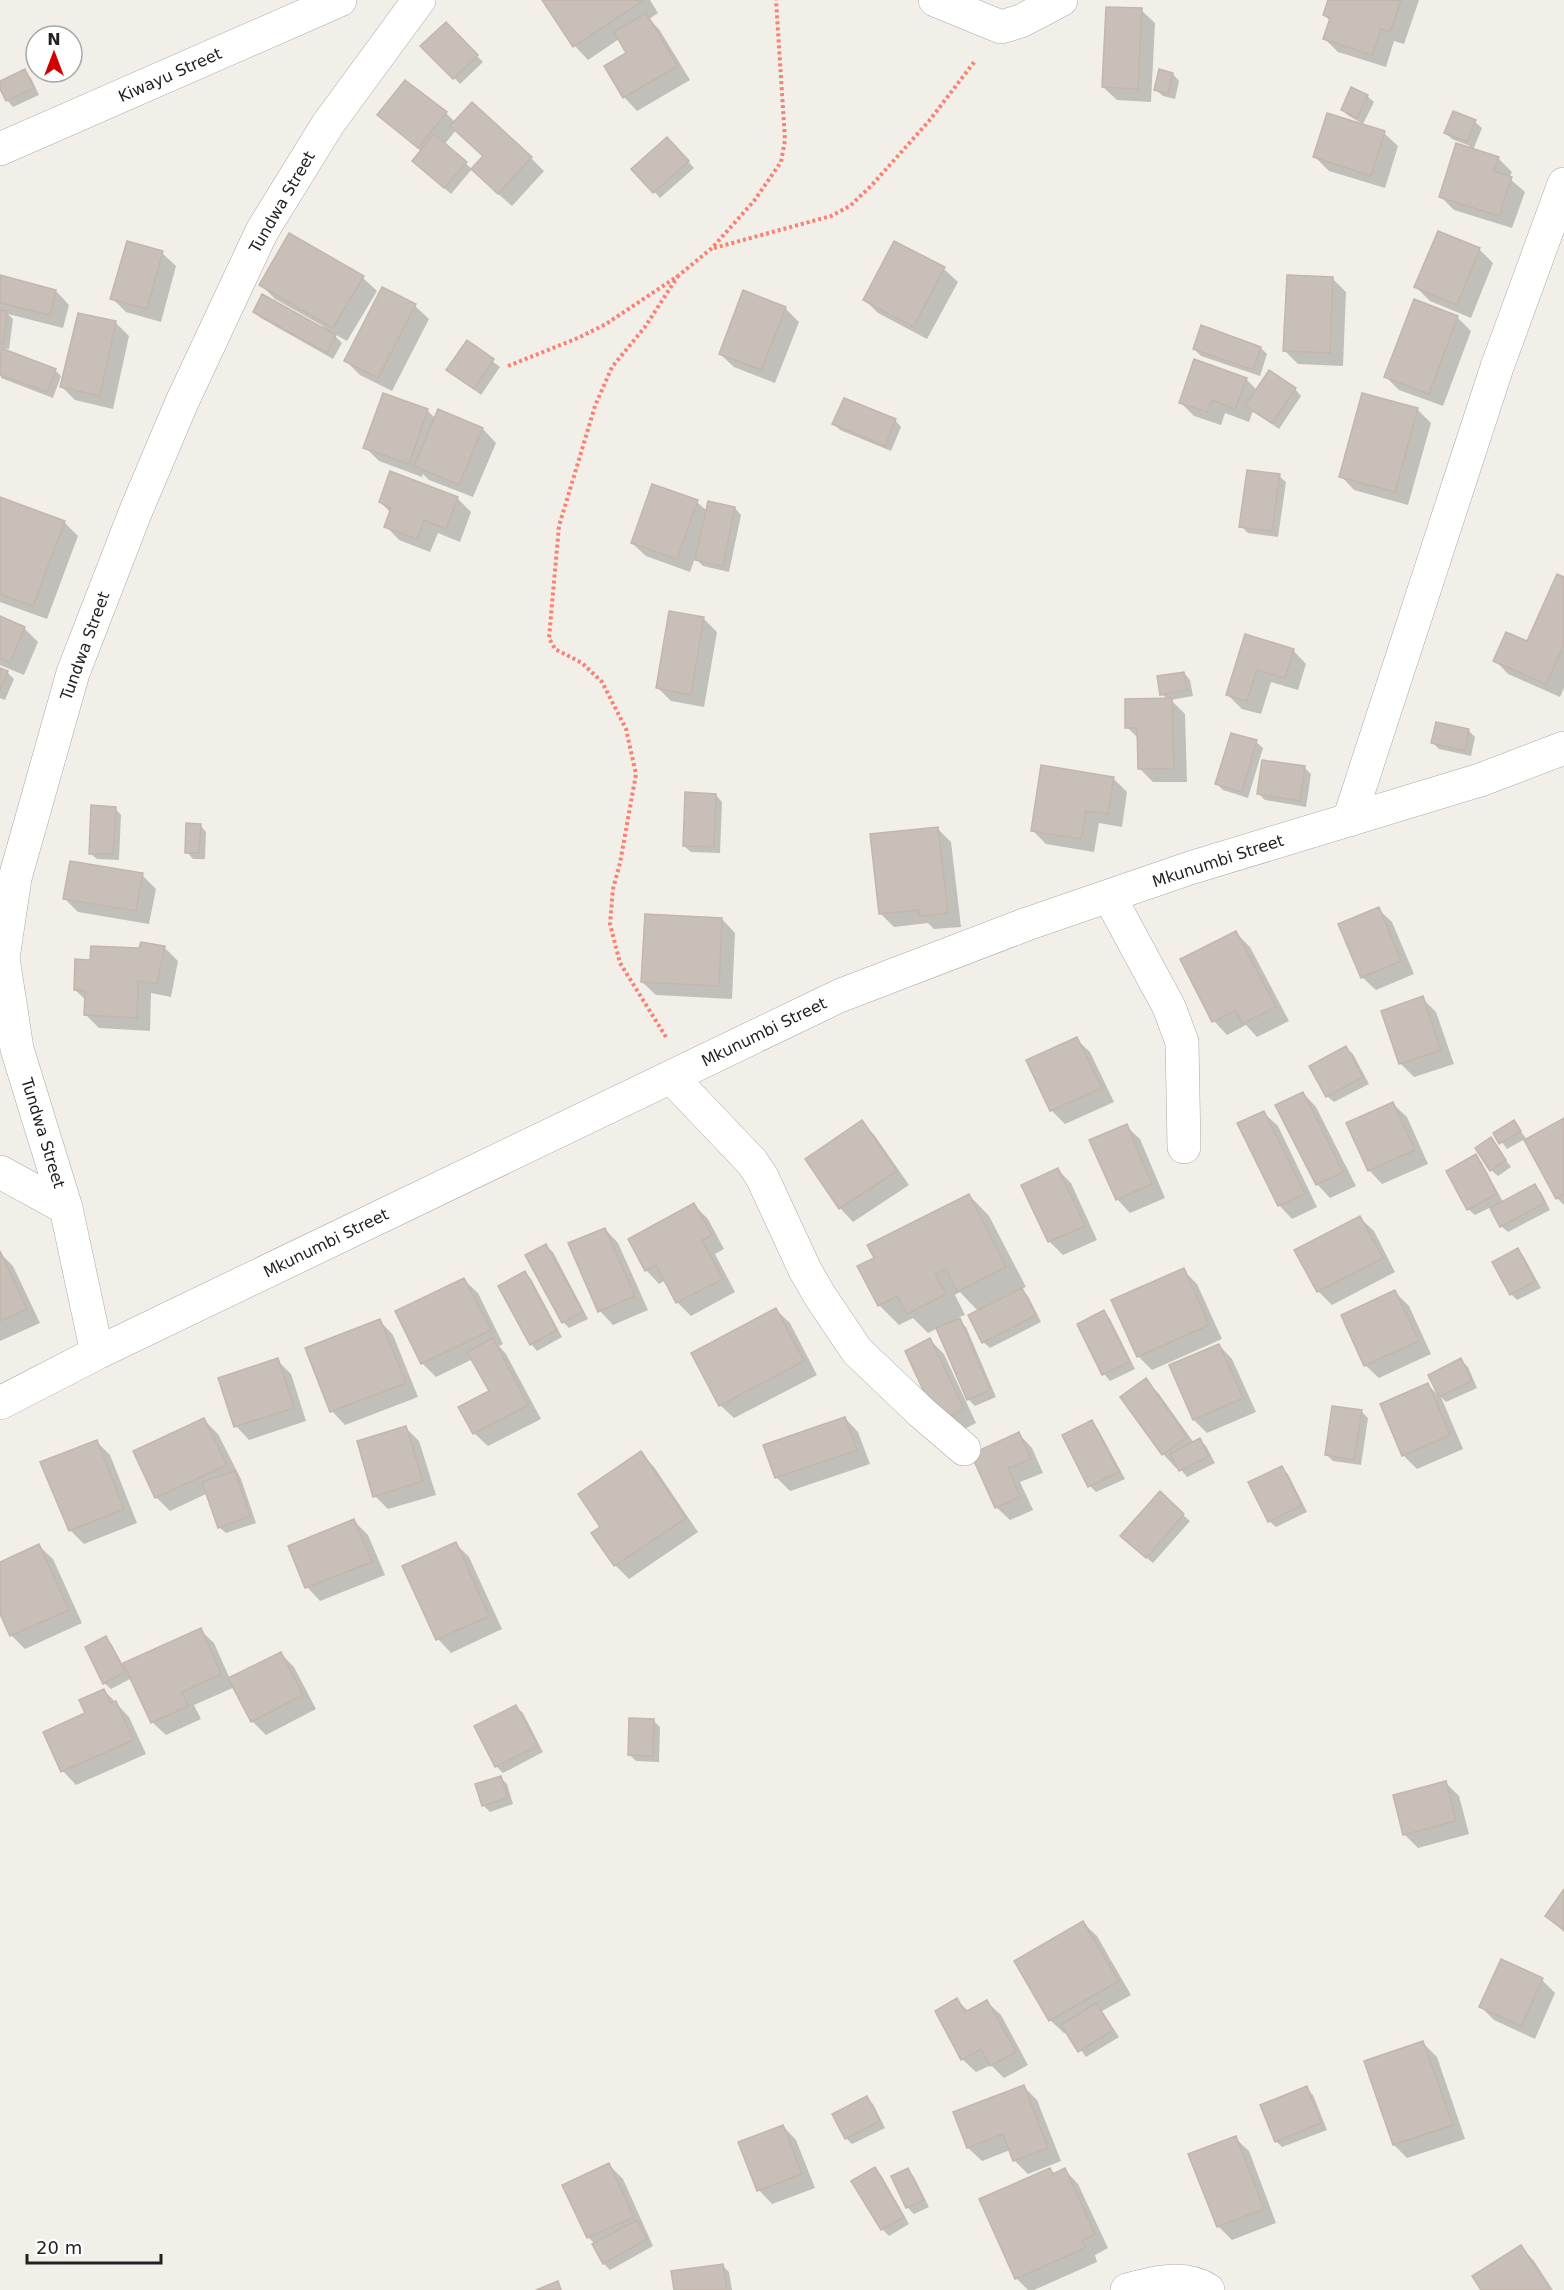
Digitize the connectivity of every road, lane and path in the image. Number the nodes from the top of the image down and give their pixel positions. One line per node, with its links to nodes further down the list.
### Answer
1 (340, 0): 7 (street, Kiwayu Street)
2 (419, 0): 15 (street, Tundwa Street)
3 (776, 0): 9 (path)
4 (935, 0): 6 (street)
5 (1061, 0): 6 (street)
6 (1001, 27): 9 (path)
7 (0, 149)
8 (1564, 184): 13 (street)
9 (712, 248): 10 (path)
10 (678, 276): 11 (path); 16 (path)
11 (508, 366)
12 (1564, 748): 13 (street, Mkunumbi Street)
13 (1348, 820): 14 (street, Mkunumbi Street)
14 (1109, 896): 16 (street, Mkunumbi Street); 17 (street)
15 (1, 959): 19 (street, Tundwa Street)
16 (678, 1074): 20 (street, Mkunumbi Street); 22 (street)
17 (1184, 1147)
18 (0, 1172): 19 (street)
19 (66, 1208): 20 (street, Tundwa Street)
20 (97, 1353): 21 (street, Mkunumbi Street)
21 (0, 1404)
22 (964, 1449)
23 (1126, 2290): 24 (street)
24 (1208, 2290)

